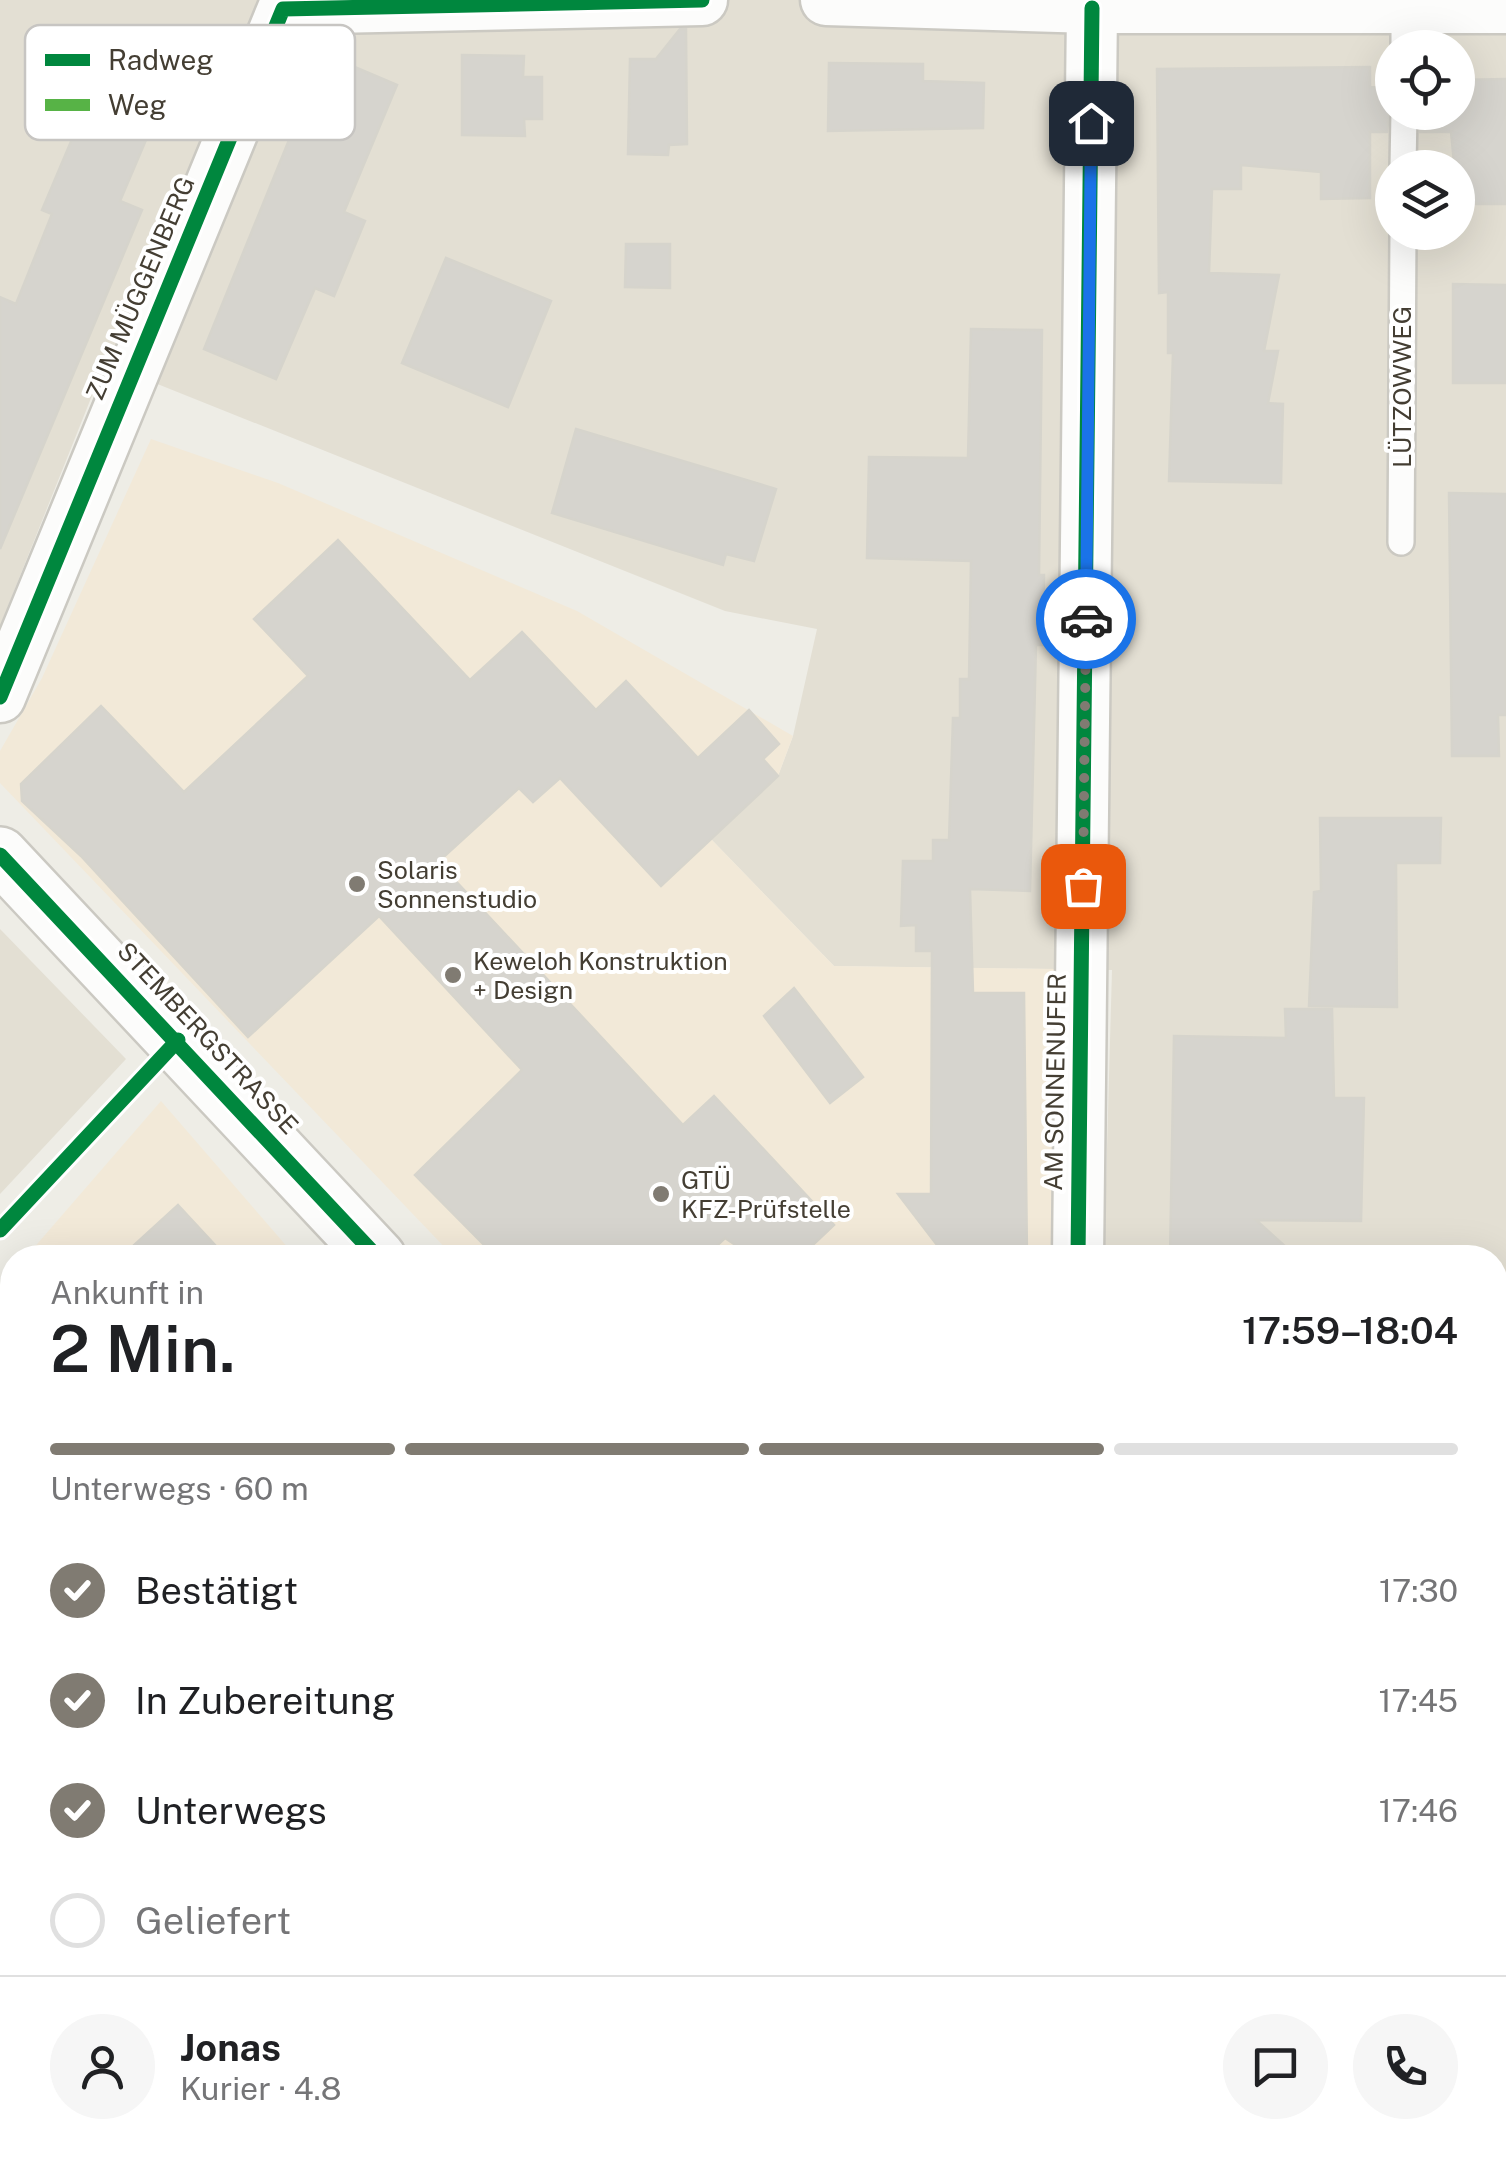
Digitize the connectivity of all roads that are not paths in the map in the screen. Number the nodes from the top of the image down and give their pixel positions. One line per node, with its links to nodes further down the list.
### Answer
1 (702, 0): 3 (street, ZUM MÜGGENBERG)
2 (826, 0): 4 (street)
3 (278, 4)
4 (1092, 8): 6 (street); 13 (street, AM SONNENUFER)
5 (1506, 8): 6 (street)
6 (1404, 18)
7 (223, 140): 10 (street, ZUM MÜGGENBERG)
8 (1403, 250): 9 (lane, LÜTZOWWEG)
9 (1402, 542)
10 (0, 696)
11 (0, 855): 12 (street, STEMBERGSTRASSE)
12 (366, 1245)
13 (1078, 1245)

